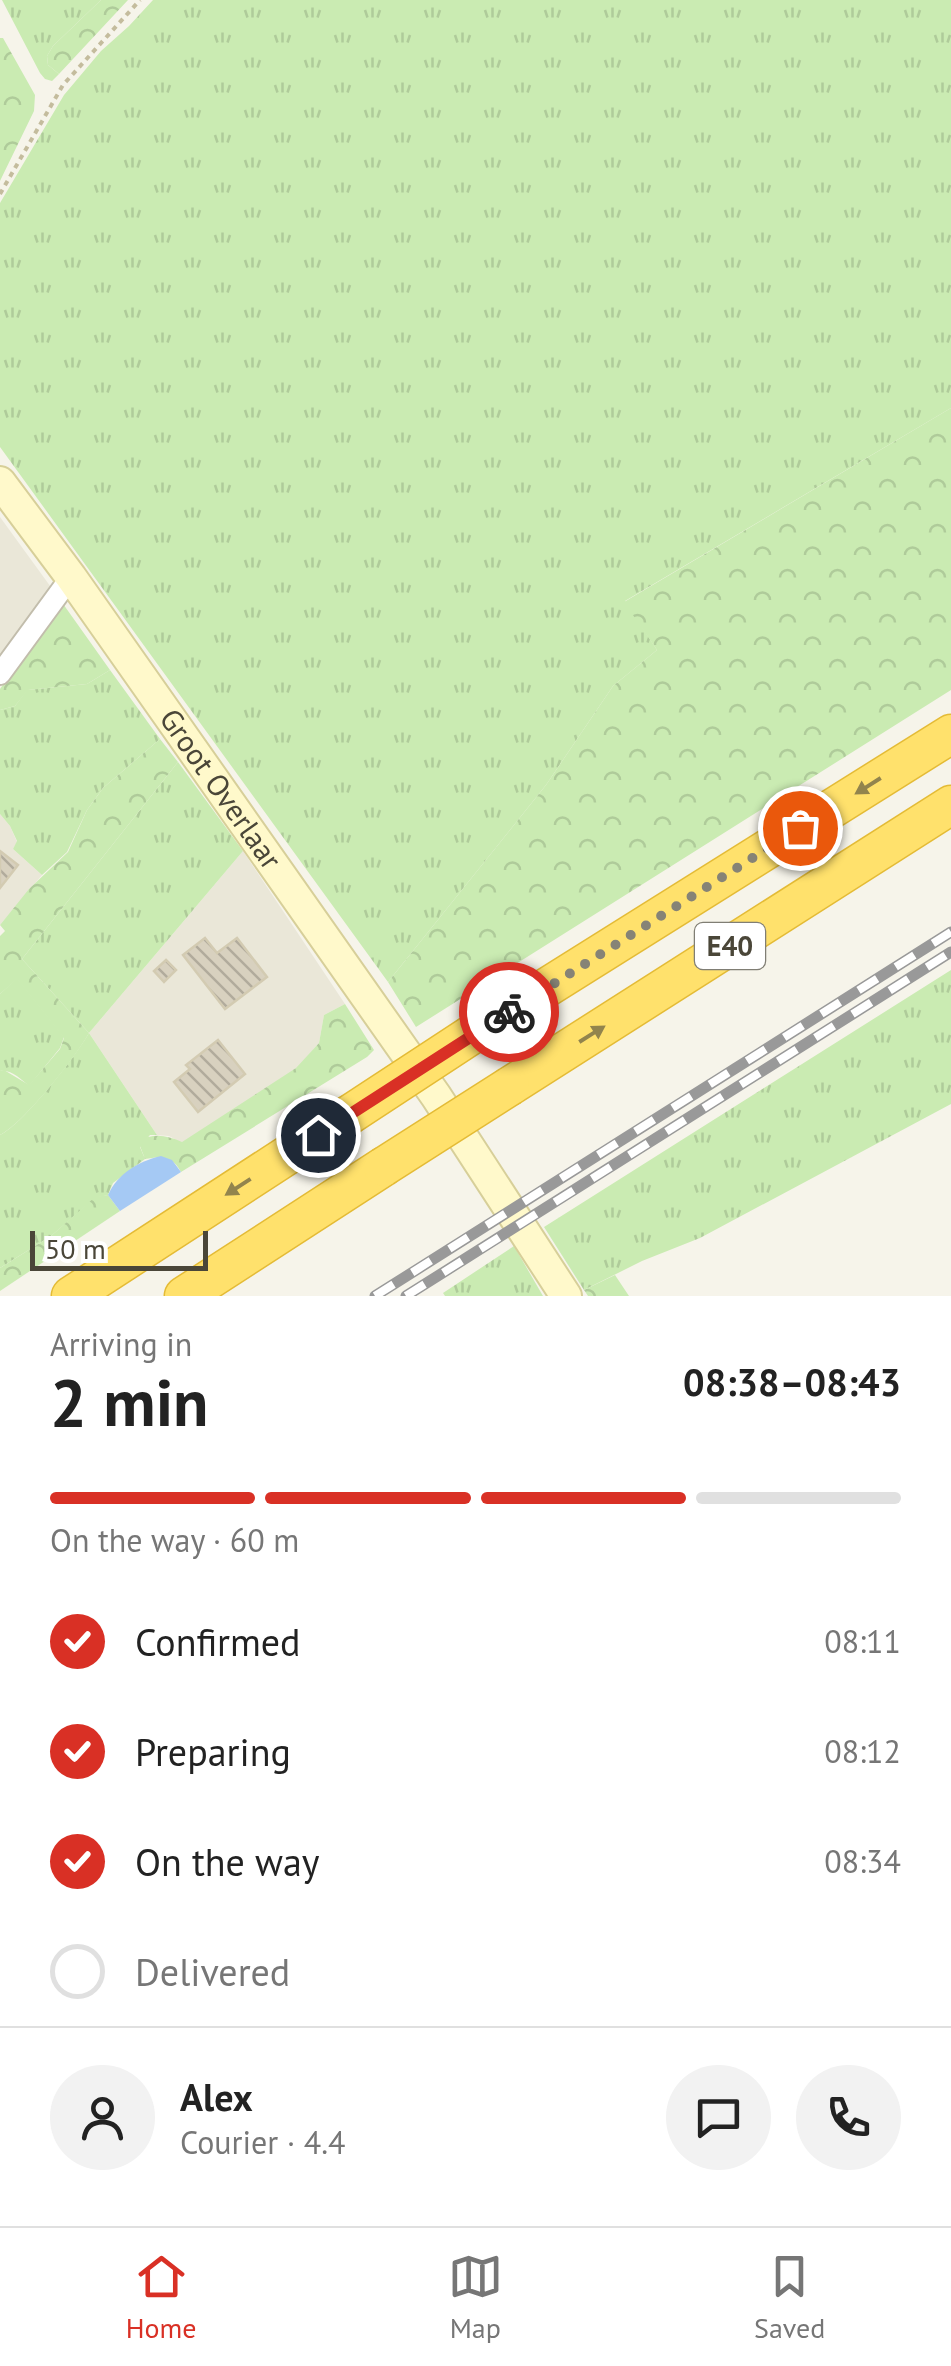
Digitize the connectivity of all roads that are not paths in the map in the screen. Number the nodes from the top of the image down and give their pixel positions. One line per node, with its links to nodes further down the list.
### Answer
1 (0, 482): 2 (main road, Groot Overlaar)
2 (71, 578): 3 (street); 8 (main road, Groot Overlaar)
3 (0, 674)
4 (951, 734): 6 (highway, E40, one-way to 6, bridge)
5 (951, 805): 7 (highway, E40, one-way to 5, bridge)
6 (71, 1296)
7 (184, 1296)
8 (566, 1296)

